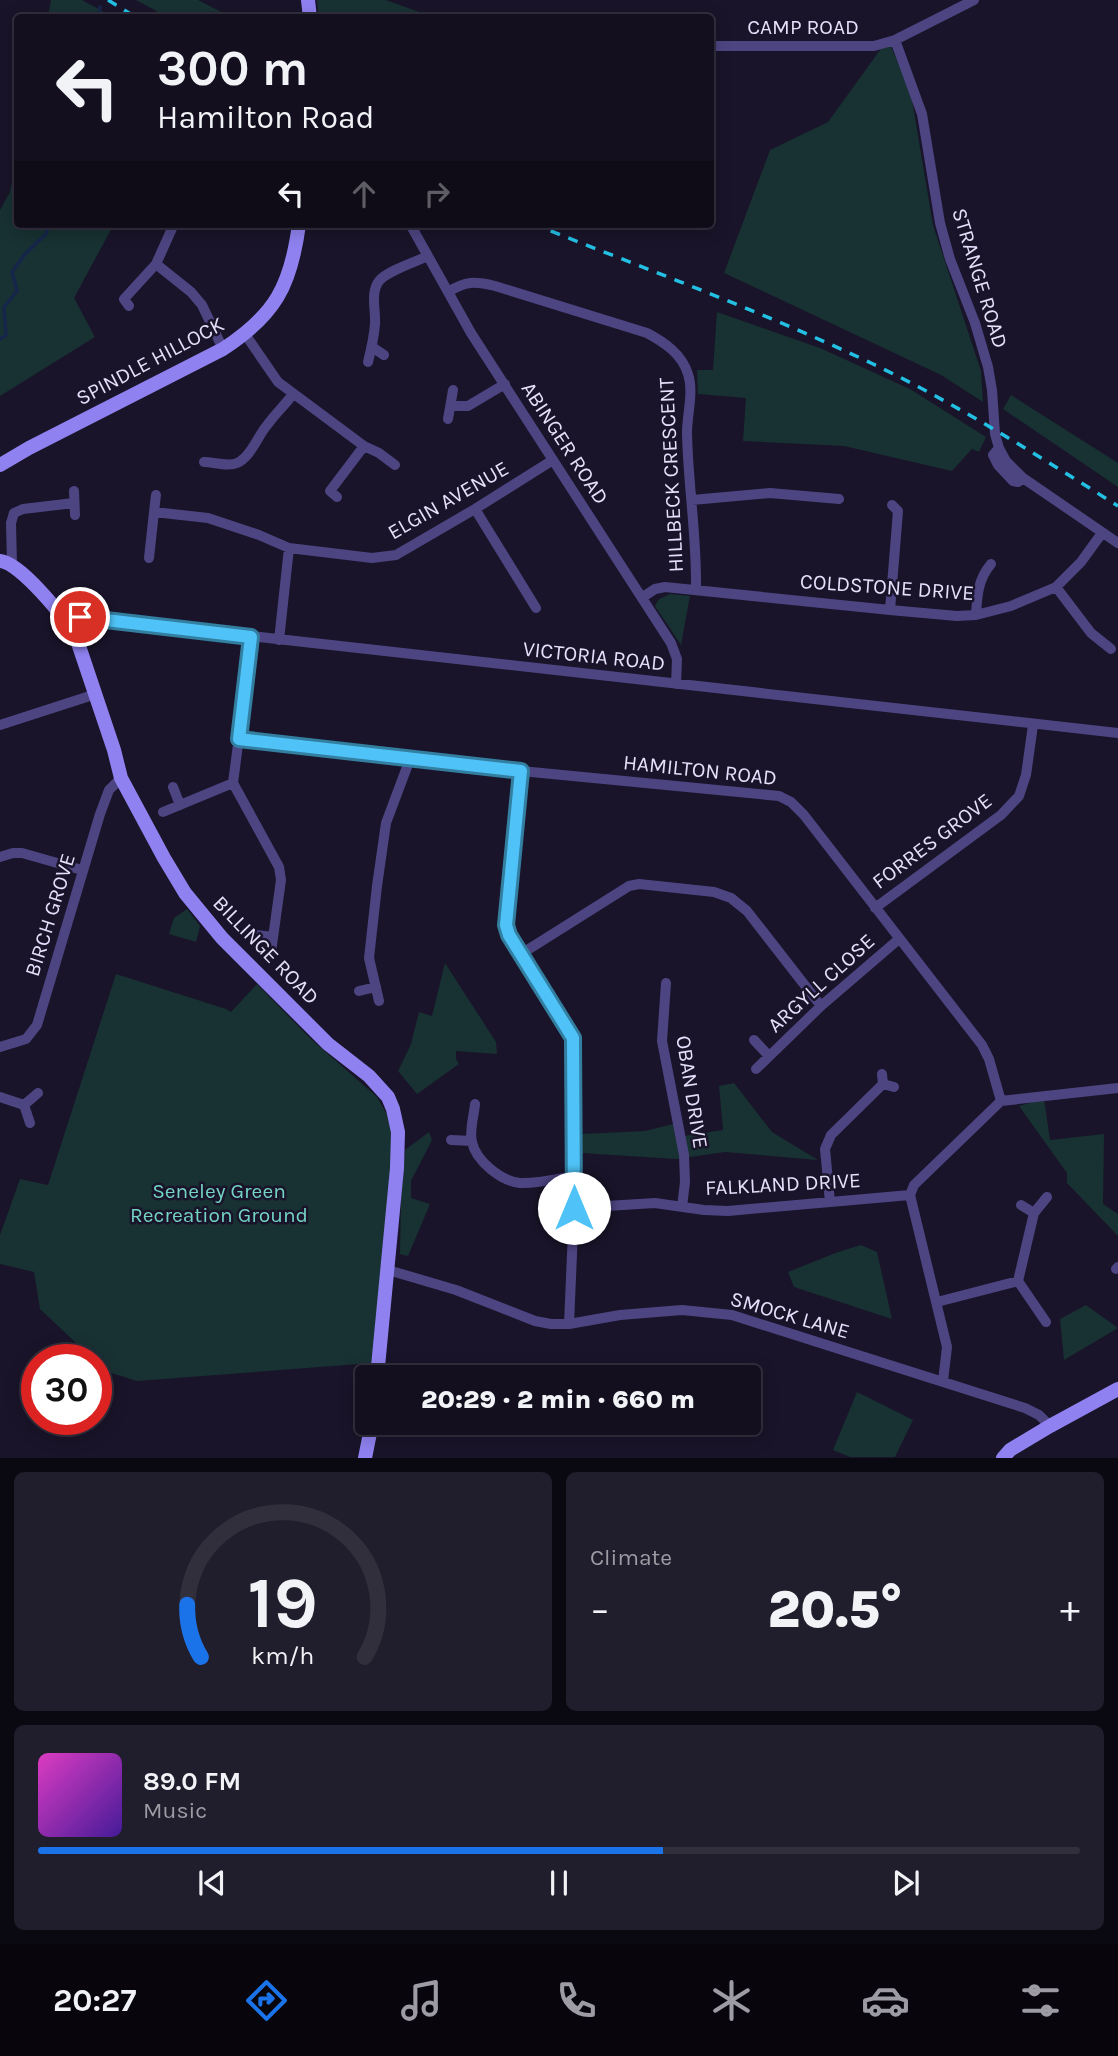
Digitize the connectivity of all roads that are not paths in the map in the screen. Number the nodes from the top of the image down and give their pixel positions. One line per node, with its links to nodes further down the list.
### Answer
1 (974, 0): 2 (street, CAMP ROAD)
2 (895, 40): 3 (street, CAMP ROAD); 34 (street, STRANGE ROAD)
3 (714, 46)
4 (172, 228): 8 (street)
5 (298, 228): 11 (main road, SPINDLE HILLOCK)
6 (411, 228): 7 (street, ABINGER ROAD)
7 (428, 256): 9 (street, ABINGER ROAD); 12 (street)
8 (156, 264): 10 (street); 13 (street)
9 (448, 292): 16 (street, ABINGER ROAD); 28 (street, HILLBECK CRESCENT)
10 (129, 306)
11 (245, 334): 13 (main road, SPINDLE HILLOCK); 18 (street)
12 (372, 347): 14 (street); 15 (street)
13 (223, 349): 25 (main road, SPINDLE HILLOCK)
14 (384, 355)
15 (368, 362)
16 (505, 384): 19 (street); 23 (street, ABINGER ROAD)
17 (453, 390): 19 (street)
18 (293, 394): 21 (street); 22 (street)
19 (451, 407): 20 (street)
20 (448, 419)
21 (364, 446): 24 (street); 27 (street)
22 (209, 458)
23 (553, 460): 32 (street, ELGIN AVENUE); 43 (street, ABINGER ROAD)
24 (394, 464)
25 (0, 465)
26 (156, 495): 33 (street)
27 (331, 495)
28 (692, 500): 29 (street); 41 (street, HILLBECK CRESCENT)
29 (832, 502)
30 (74, 503): 38 (street)
31 (898, 508): 46 (street)
32 (475, 509): 36 (street, ELGIN AVENUE); 42 (street)
33 (154, 512): 36 (street, ELGIN AVENUE); 37 (street)
34 (1102, 533): 35 (street, STRANGE ROAD); 40 (street, COLDSTONE DRIVE)
35 (1118, 544)
36 (289, 548): 50 (street)
37 (149, 558)
38 (6, 563): 48 (main road, BILLINGE ROAD)
39 (985, 567): 47 (street)
40 (1056, 587): 47 (street, COLDSTONE DRIVE); 51 (street)
41 (696, 590): 43 (street, COLDSTONE DRIVE); 46 (street, COLDSTONE DRIVE)
42 (529, 596): 44 (street); 45 (street)
43 (643, 597): 52 (street, ABINGER ROAD)
44 (517, 604)
45 (536, 608)
46 (890, 610): 47 (street, COLDSTONE DRIVE)
47 (976, 615)
48 (66, 621): 49 (street, VICTORIA ROAD); 53 (main road, BILLINGE ROAD)
49 (251, 637): 50 (street, VICTORIA ROAD); 57 (street)
50 (279, 640): 52 (street, VICTORIA ROAD)
51 (1111, 649)
52 (676, 684): 55 (street, VICTORIA ROAD)
53 (96, 694): 54 (street); 60 (main road, BILLINGE ROAD)
54 (0, 725)
55 (1033, 725): 56 (street, VICTORIA ROAD); 67 (street, FORRES GROVE)
56 (1118, 733)
57 (239, 739): 58 (street, HAMILTON ROAD); 61 (street)
58 (410, 759): 59 (street, HAMILTON ROAD); 74 (street)
59 (521, 771): 67 (street, HAMILTON ROAD); 72 (street)
60 (121, 778): 66 (street, BIRCH GROVE); 100 (main road, BILLINGE ROAD)
61 (233, 783): 63 (street); 69 (street)
62 (173, 787): 63 (street)
63 (180, 805): 64 (street)
64 (163, 812)
65 (0, 857): 66 (street)
66 (82, 870): 79 (street, BIRCH GROVE)
67 (876, 908): 70 (street, HAMILTON ROAD)
68 (256, 935): 69 (street)
69 (273, 937): 71 (street)
70 (899, 939): 77 (street, ARGYLL CLOSE); 86 (street, HAMILTON ROAD)
71 (271, 952)
72 (521, 954): 77 (street); 92 (street)
73 (665, 983): 97 (street, OBAN DRIVE)
74 (376, 987): 75 (street); 76 (street)
75 (359, 991)
76 (379, 1000)
77 (821, 1006): 80 (street, ARGYLL CLOSE)
78 (754, 1040): 80 (street, ARGYLL CLOSE)
79 (0, 1047)
80 (769, 1056): 81 (street, ARGYLL CLOSE)
81 (756, 1069)
82 (886, 1082): 95 (street)
83 (1118, 1088): 86 (street)
84 (38, 1093): 88 (street)
85 (0, 1097): 88 (street)
86 (1001, 1101): 93 (street)
87 (475, 1104): 91 (street)
88 (24, 1105): 89 (street)
89 (30, 1123)
90 (451, 1140): 91 (street)
91 (471, 1141): 92 (street)
92 (574, 1176): 98 (street)
93 (910, 1195): 95 (street, FALKLAND DRIVE); 102 (street)
94 (1047, 1197): 99 (street)
95 (830, 1202): 97 (street, FALKLAND DRIVE)
96 (1021, 1205): 99 (street)
97 (682, 1207): 98 (street, FALKLAND DRIVE)
98 (574, 1208): 104 (street)
99 (1034, 1213): 101 (street)
100 (388, 1270): 104 (street, SMOCK LANE); 105 (main road, BILLINGE ROAD)
101 (1018, 1281): 102 (street); 103 (street)
102 (937, 1302): 106 (street)
103 (1045, 1322)
104 (569, 1324): 106 (street, SMOCK LANE)
105 (378, 1365)
106 (943, 1381): 108 (street, SMOCK LANE)
107 (1118, 1389): 108 (main road)
108 (1050, 1426): 111 (main road)
109 (370, 1435): 110 (main road)
110 (365, 1458)
111 (1003, 1458)

